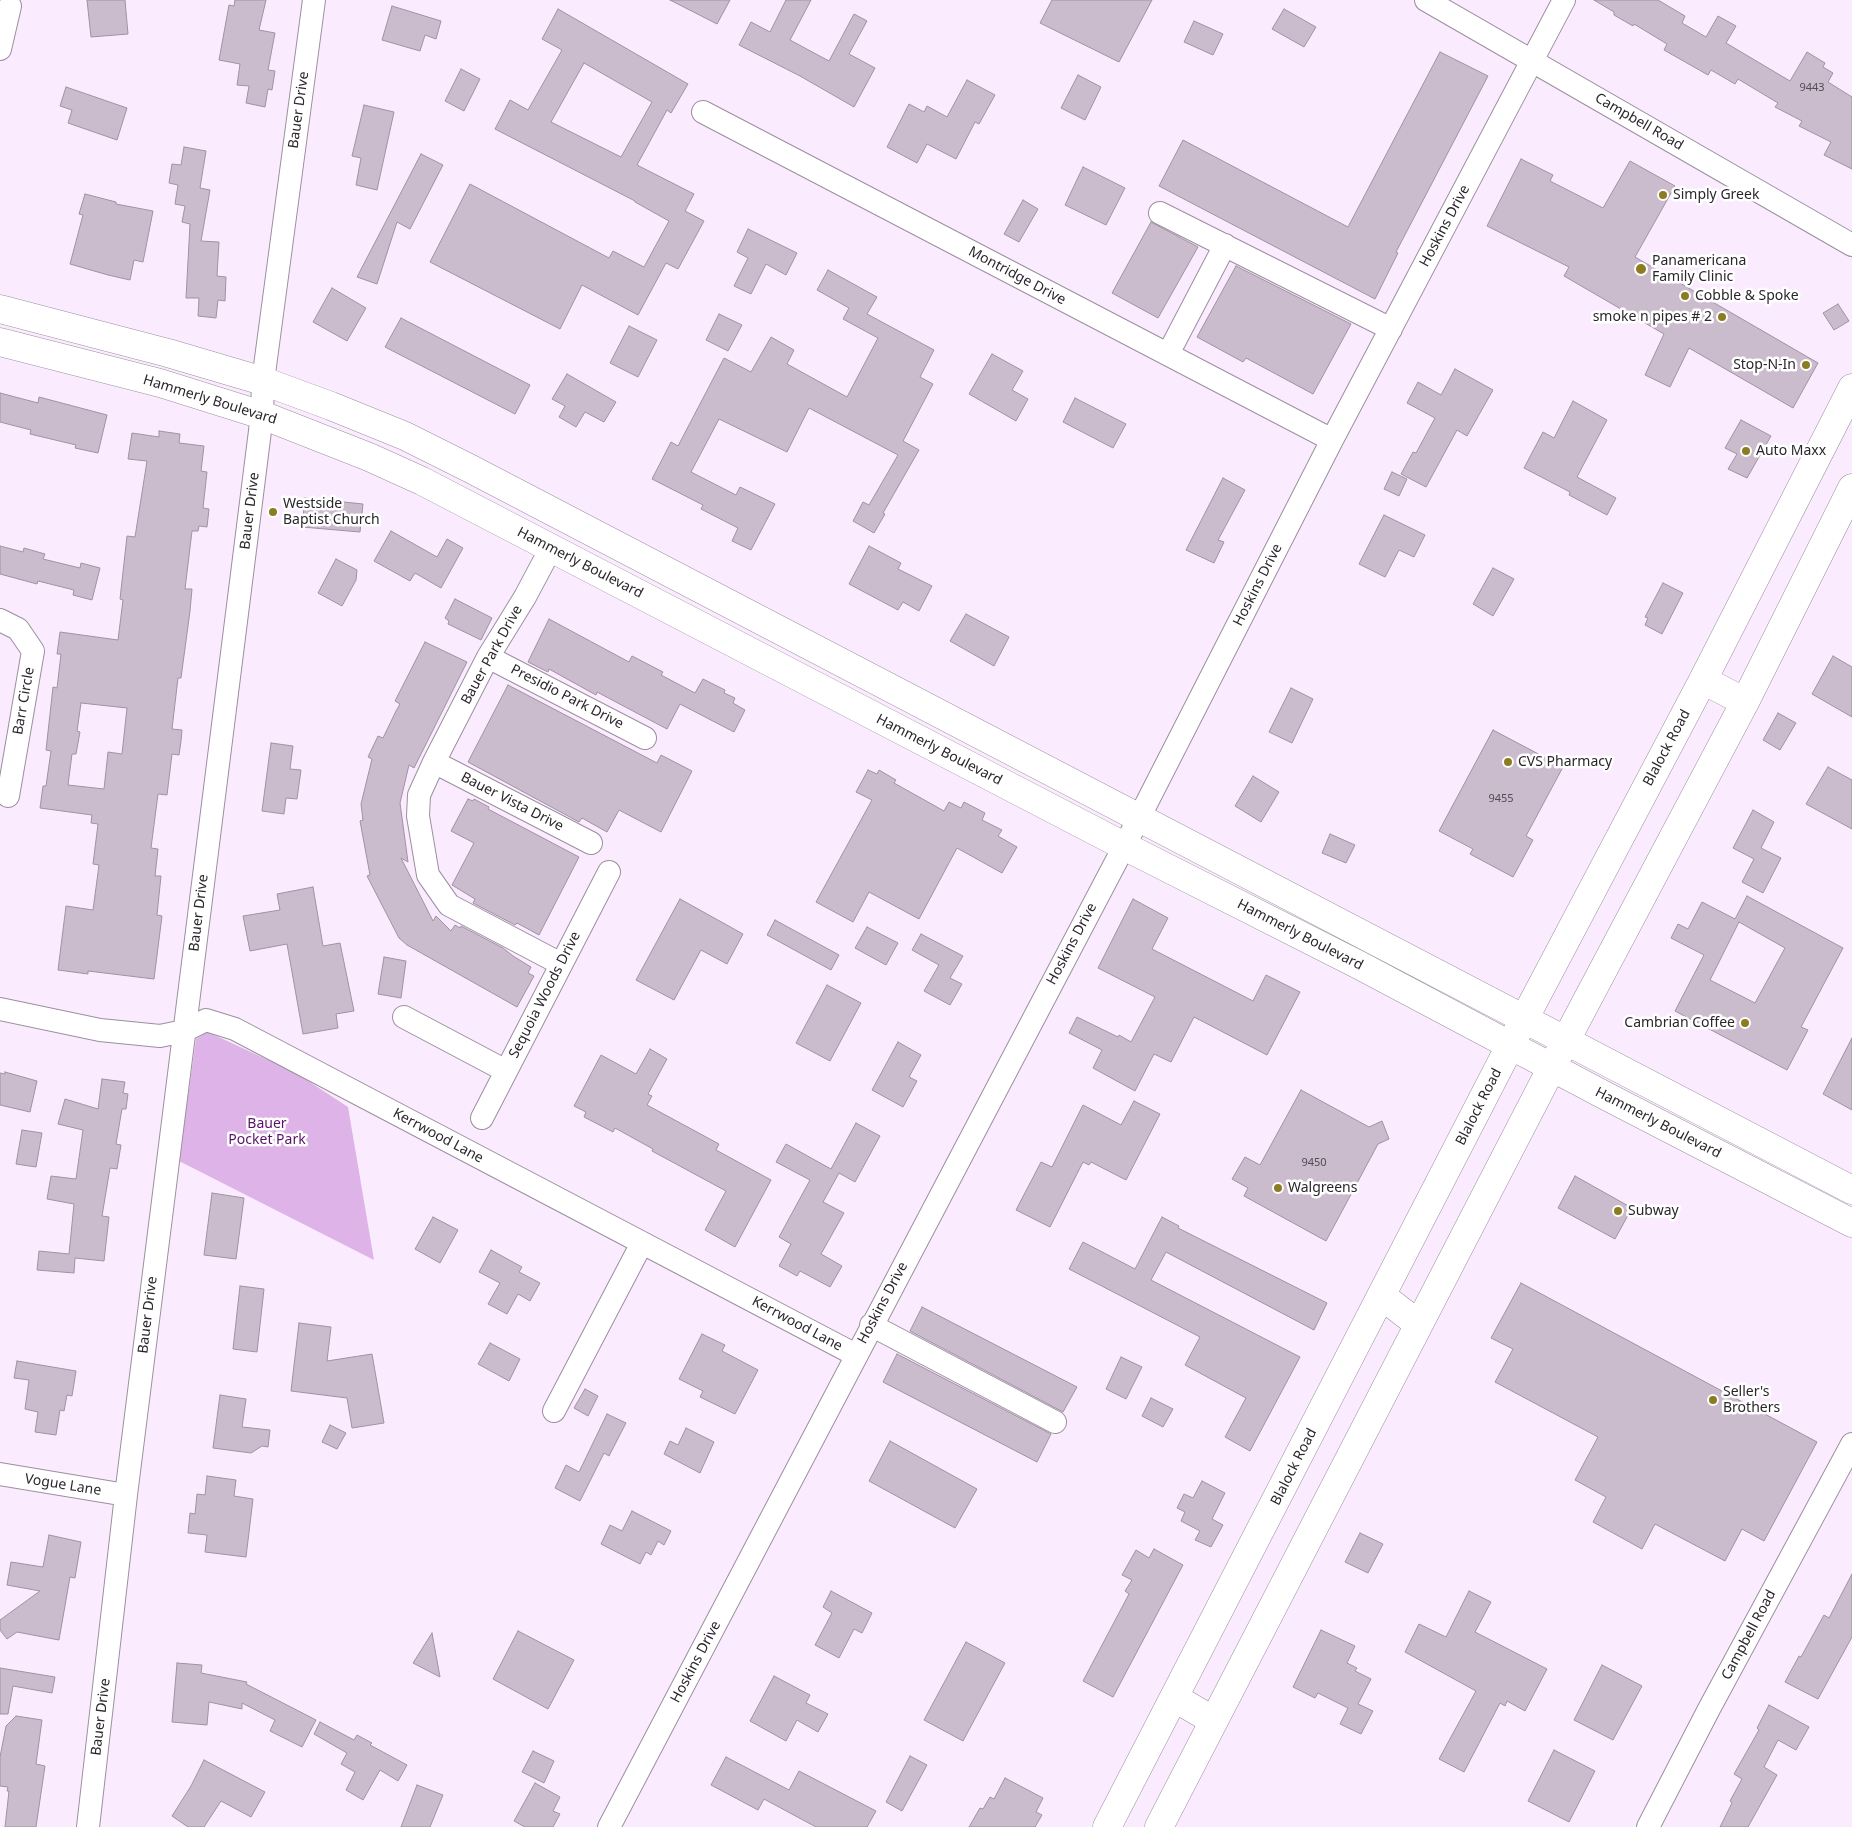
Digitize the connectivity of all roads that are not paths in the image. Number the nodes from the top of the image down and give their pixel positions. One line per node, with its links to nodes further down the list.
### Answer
1 (314, 0): 15 (street, Bauer Drive)
2 (1426, 0): 6 (street, Campbell Road)
3 (1564, 0): 6 (street, Hoskins Drive)
4 (10, 6): 5 (street)
5 (0, 49)
6 (1533, 61): 10 (street, Campbell Road); 12 (street, Hoskins Drive)
7 (703, 112): 14 (street, Montridge Drive)
8 (1160, 213): 9 (street)
9 (1225, 245): 12 (street); 14 (street)
10 (1852, 245)
11 (0, 309): 15 (main road, Hammerly Boulevard)
12 (1390, 329): 18 (street, Hoskins Drive)
13 (0, 342): 17 (main road, Hammerly Boulevard)
14 (1168, 354): 18 (street, Montridge Drive)
15 (263, 381): 17 (street, Bauer Drive); 20 (main road, Hammerly Boulevard)
16 (1852, 388): 26 (main road, Blalock Road)
17 (262, 415): 21 (main road, Hammerly Boulevard); 39 (street, Bauer Drive)
18 (1332, 440): 31 (street, Hoskins Drive)
19 (1852, 488): 27 (main road)
20 (566, 519): 21 (main road); 23 (main road, Hammerly Boulevard)
21 (551, 548): 24 (street, Bauer Park Drive); 25 (main road, Hammerly Boulevard)
22 (0, 620): 30 (street, Barr Circle)
23 (802, 642): 25 (main road); 31 (main road, Hammerly Boulevard)
24 (488, 657): 28 (street, Presidio Park Drive); 29 (street, Bauer Park Drive)
25 (786, 670): 33 (main road, Hammerly Boulevard)
26 (1702, 680): 27 (main road); 38 (main road, Blalock Road)
27 (1745, 702): 40 (main road)
28 (645, 738)
29 (434, 762): 32 (street, Bauer Vista Drive); 35 (street, Bauer Park Drive)
30 (8, 796)
31 (1139, 818): 33 (street, Hoskins Drive); 38 (main road, Hammerly Boulevard)
32 (591, 843)
33 (1124, 846): 41 (main road, Hammerly Boulevard); 50 (street, Hoskins Drive)
34 (609, 872): 35 (street, Sequoia Woods Drive)
35 (561, 964): 43 (street, Sequoia Woods Drive)
36 (0, 1009): 39 (street, Kerrwood Lane)
37 (404, 1017): 43 (street)
38 (1525, 1020): 40 (main road, Hammerly Boulevard); 41 (main road, Blalock Road)
39 (184, 1031): 47 (street, Kerrwood Lane); 56 (street, Bauer Drive)
40 (1566, 1040): 42 (main road); 45 (main road, Hammerly Boulevard)
41 (1511, 1044): 42 (main road, Hammerly Boulevard); 48 (main road, Blalock Road)
42 (1552, 1067): 46 (main road, Hammerly Boulevard); 49 (main road)
43 (506, 1071): 44 (street, Sequoia Woods Drive)
44 (482, 1118)
45 (1852, 1190)
46 (1852, 1223)
47 (642, 1243): 51 (street, Kerrwood Lane); 52 (street)
48 (1382, 1296): 49 (main road); 57 (main road, Blalock Road)
49 (1418, 1324): 58 (main road)
50 (871, 1325): 51 (street, Hoskins Drive); 53 (street)
51 (856, 1355): 60 (street, Hoskins Drive)
52 (554, 1411)
53 (1054, 1422)
54 (1852, 1444): 63 (street, Campbell Road)
55 (0, 1474): 56 (street, Vogue Lane)
56 (126, 1495): 59 (street, Bauer Drive)
57 (1175, 1698): 58 (main road); 61 (main road, Blalock Road)
58 (1214, 1721): 62 (main road)
59 (88, 1827)
60 (609, 1827)
61 (1107, 1827)
62 (1159, 1827)
63 (1648, 1827)

